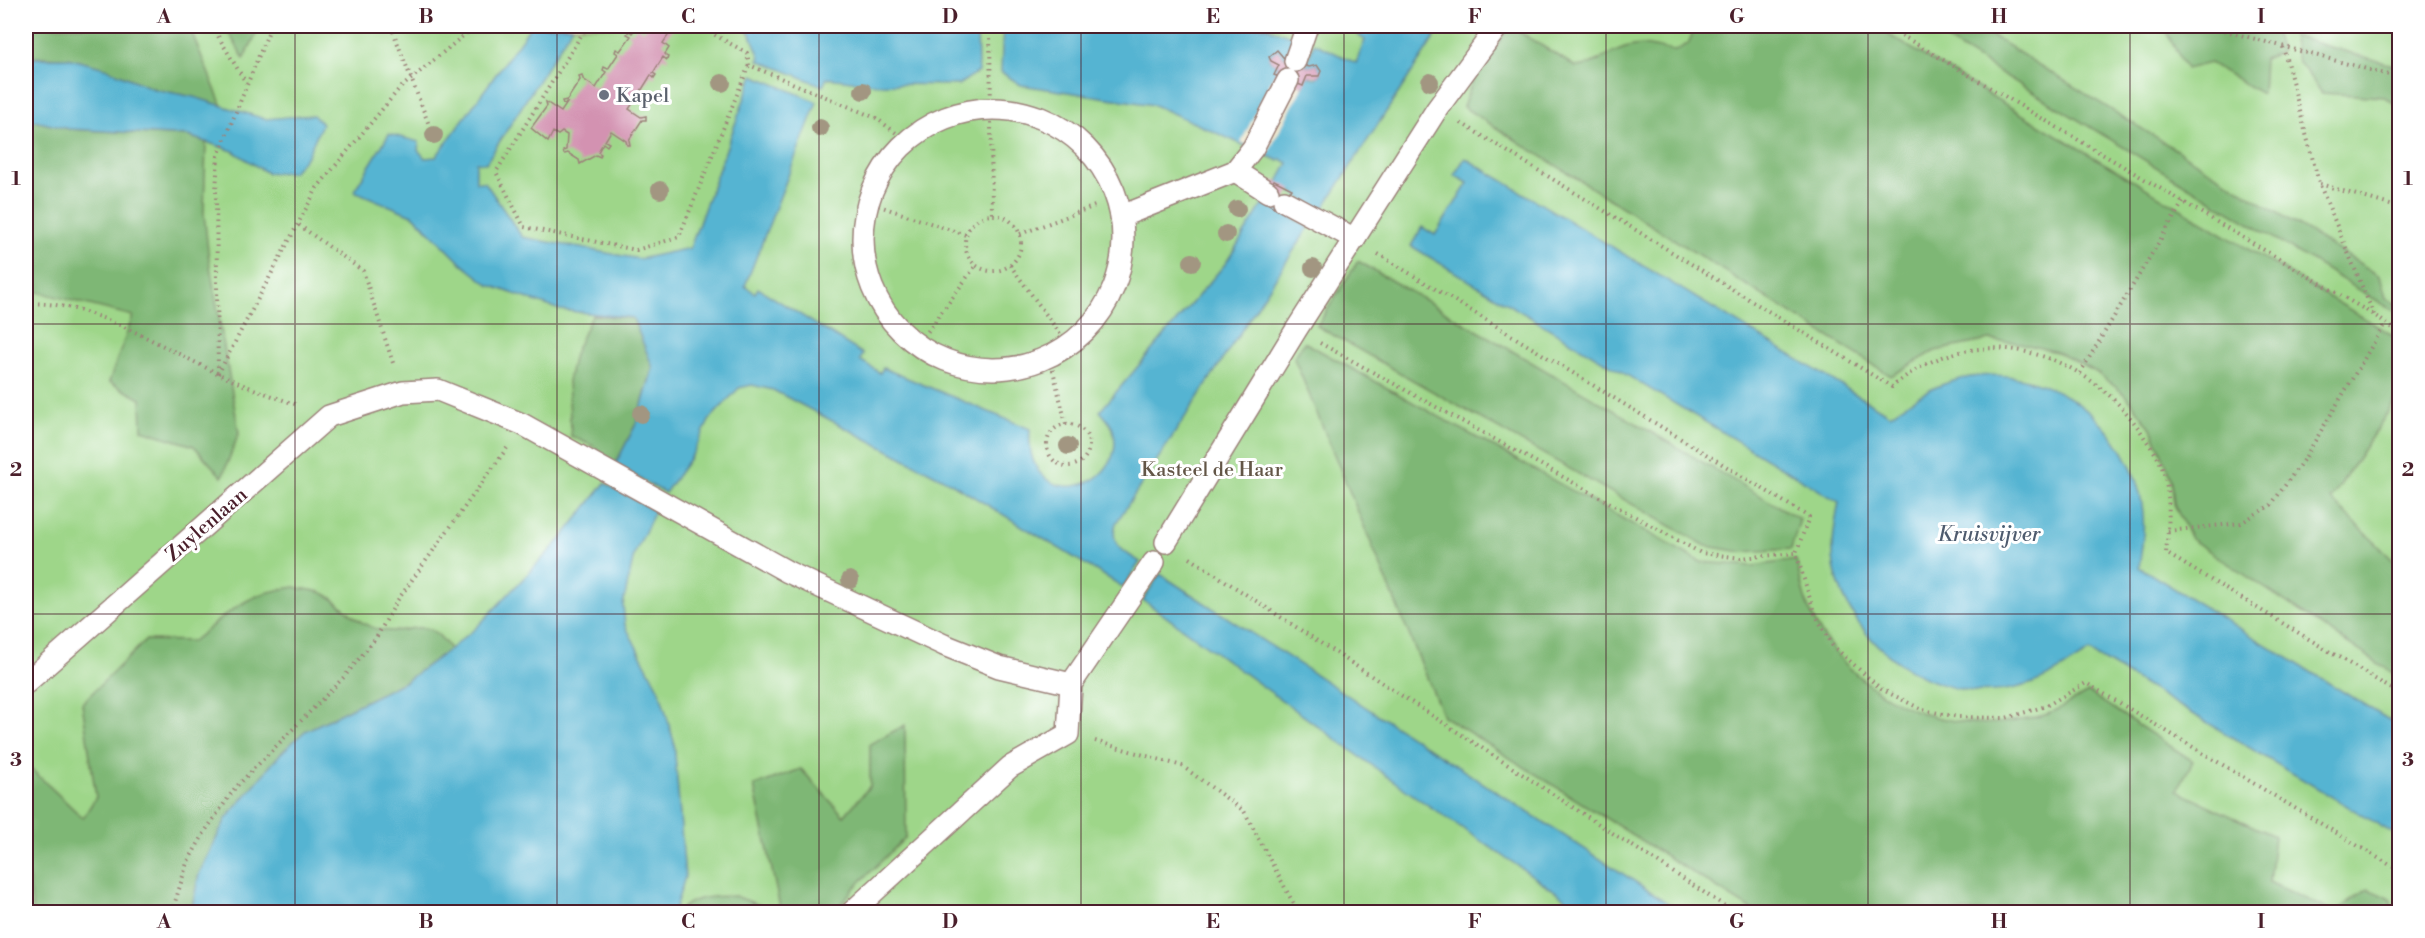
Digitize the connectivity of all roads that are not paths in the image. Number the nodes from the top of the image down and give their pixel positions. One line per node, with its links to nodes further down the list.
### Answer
1 (1498, 26): 5 (lane)
2 (1306, 31): 3 (lane)
3 (1235, 171): 4 (lane); 5 (lane)
4 (1120, 207): 4 (lane)
5 (1354, 239): 6 (lane)
6 (1166, 542)
7 (1154, 562): 9 (lane)
8 (26, 683): 9 (lane, Zuylenlaan)
9 (1071, 684): 10 (lane)
10 (852, 912)

